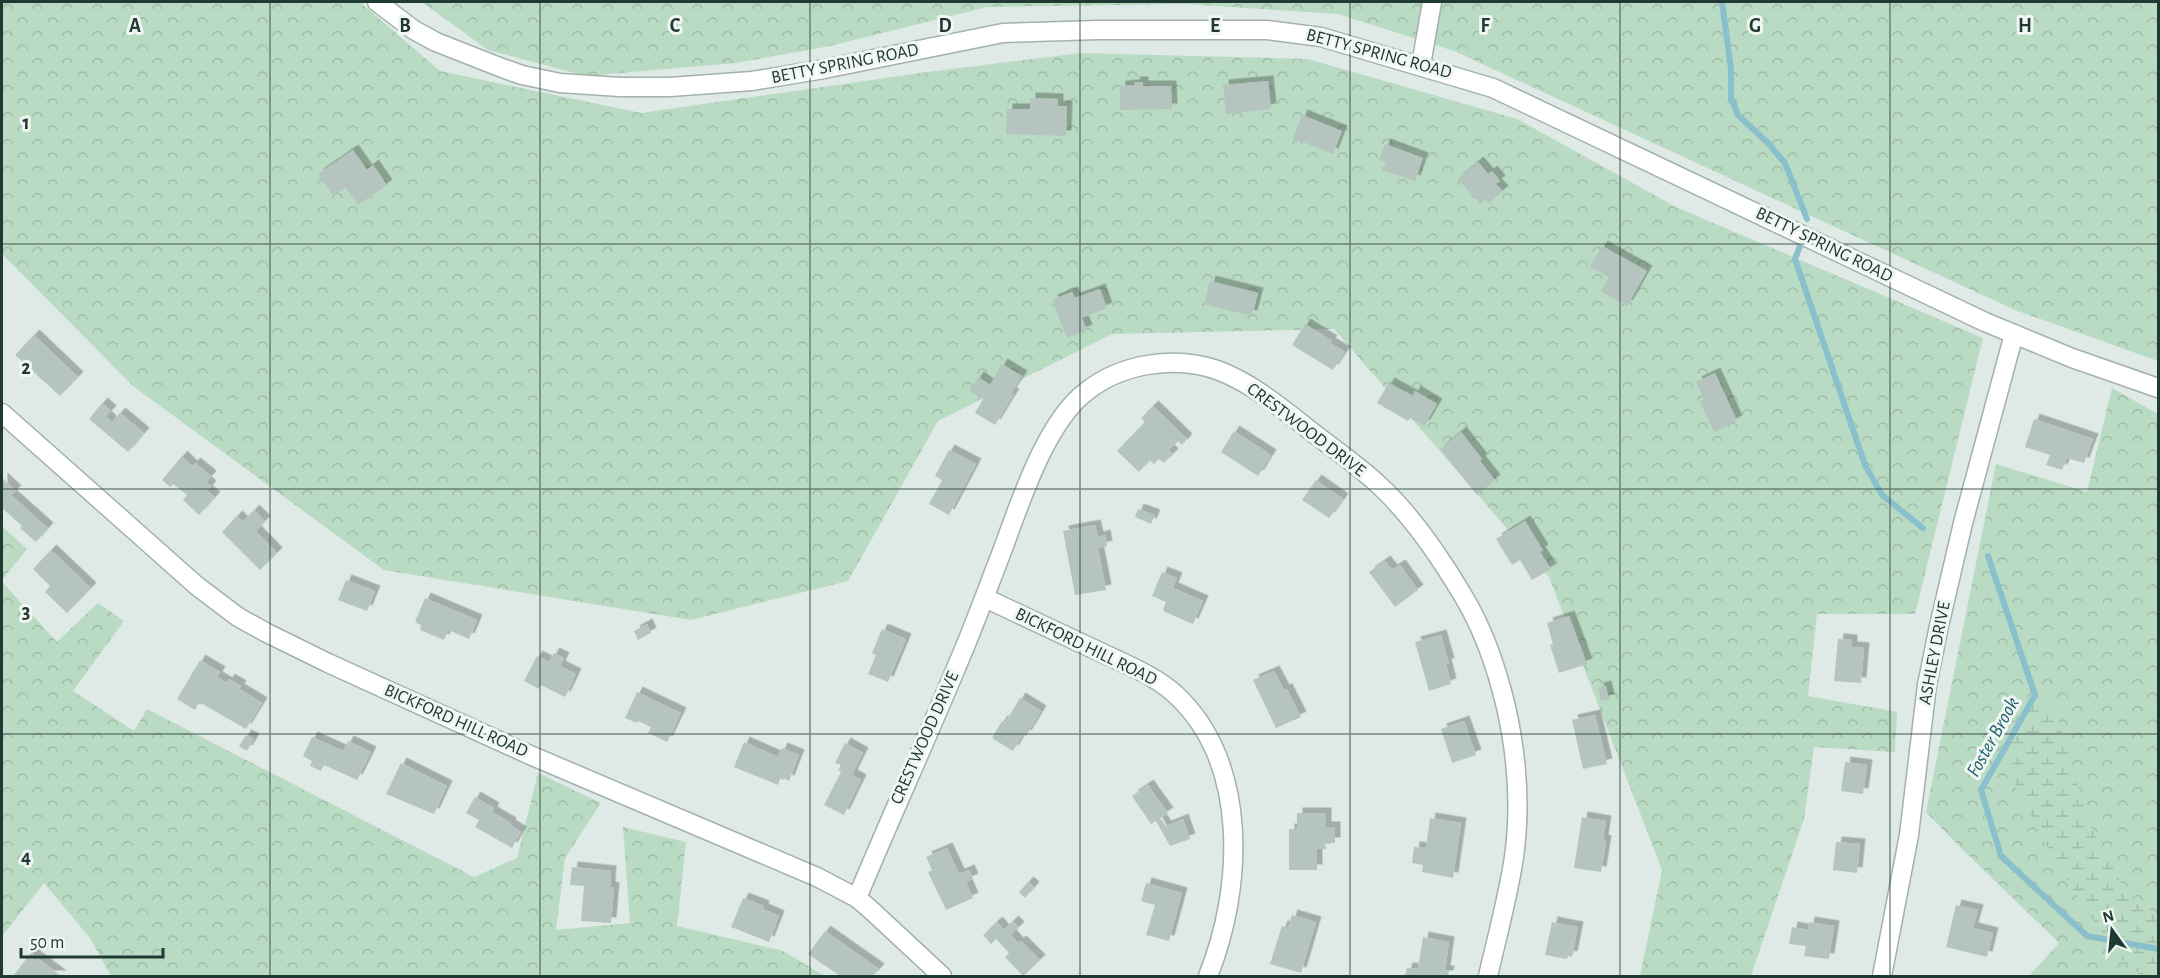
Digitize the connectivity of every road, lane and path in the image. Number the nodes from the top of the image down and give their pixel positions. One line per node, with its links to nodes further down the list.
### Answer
1 (377, 2): 3 (street, BETTY SPRING ROAD)
2 (1432, 2): 3 (street)
3 (1420, 65): 4 (street, BETTY SPRING ROAD)
4 (2014, 334): 5 (street, BETTY SPRING ROAD); 12 (street, ASHLEY DRIVE)
5 (2158, 388)
6 (2, 413): 8 (street, BICKFORD HILL ROAD)
7 (984, 598): 8 (street, CRESTWOOD DRIVE); 10 (street, BICKFORD HILL ROAD); 11 (street, CRESTWOOD DRIVE)
8 (857, 898): 9 (street, BICKFORD HILL ROAD)
9 (942, 976)
10 (1208, 976)
11 (1488, 976)
12 (1882, 976)

